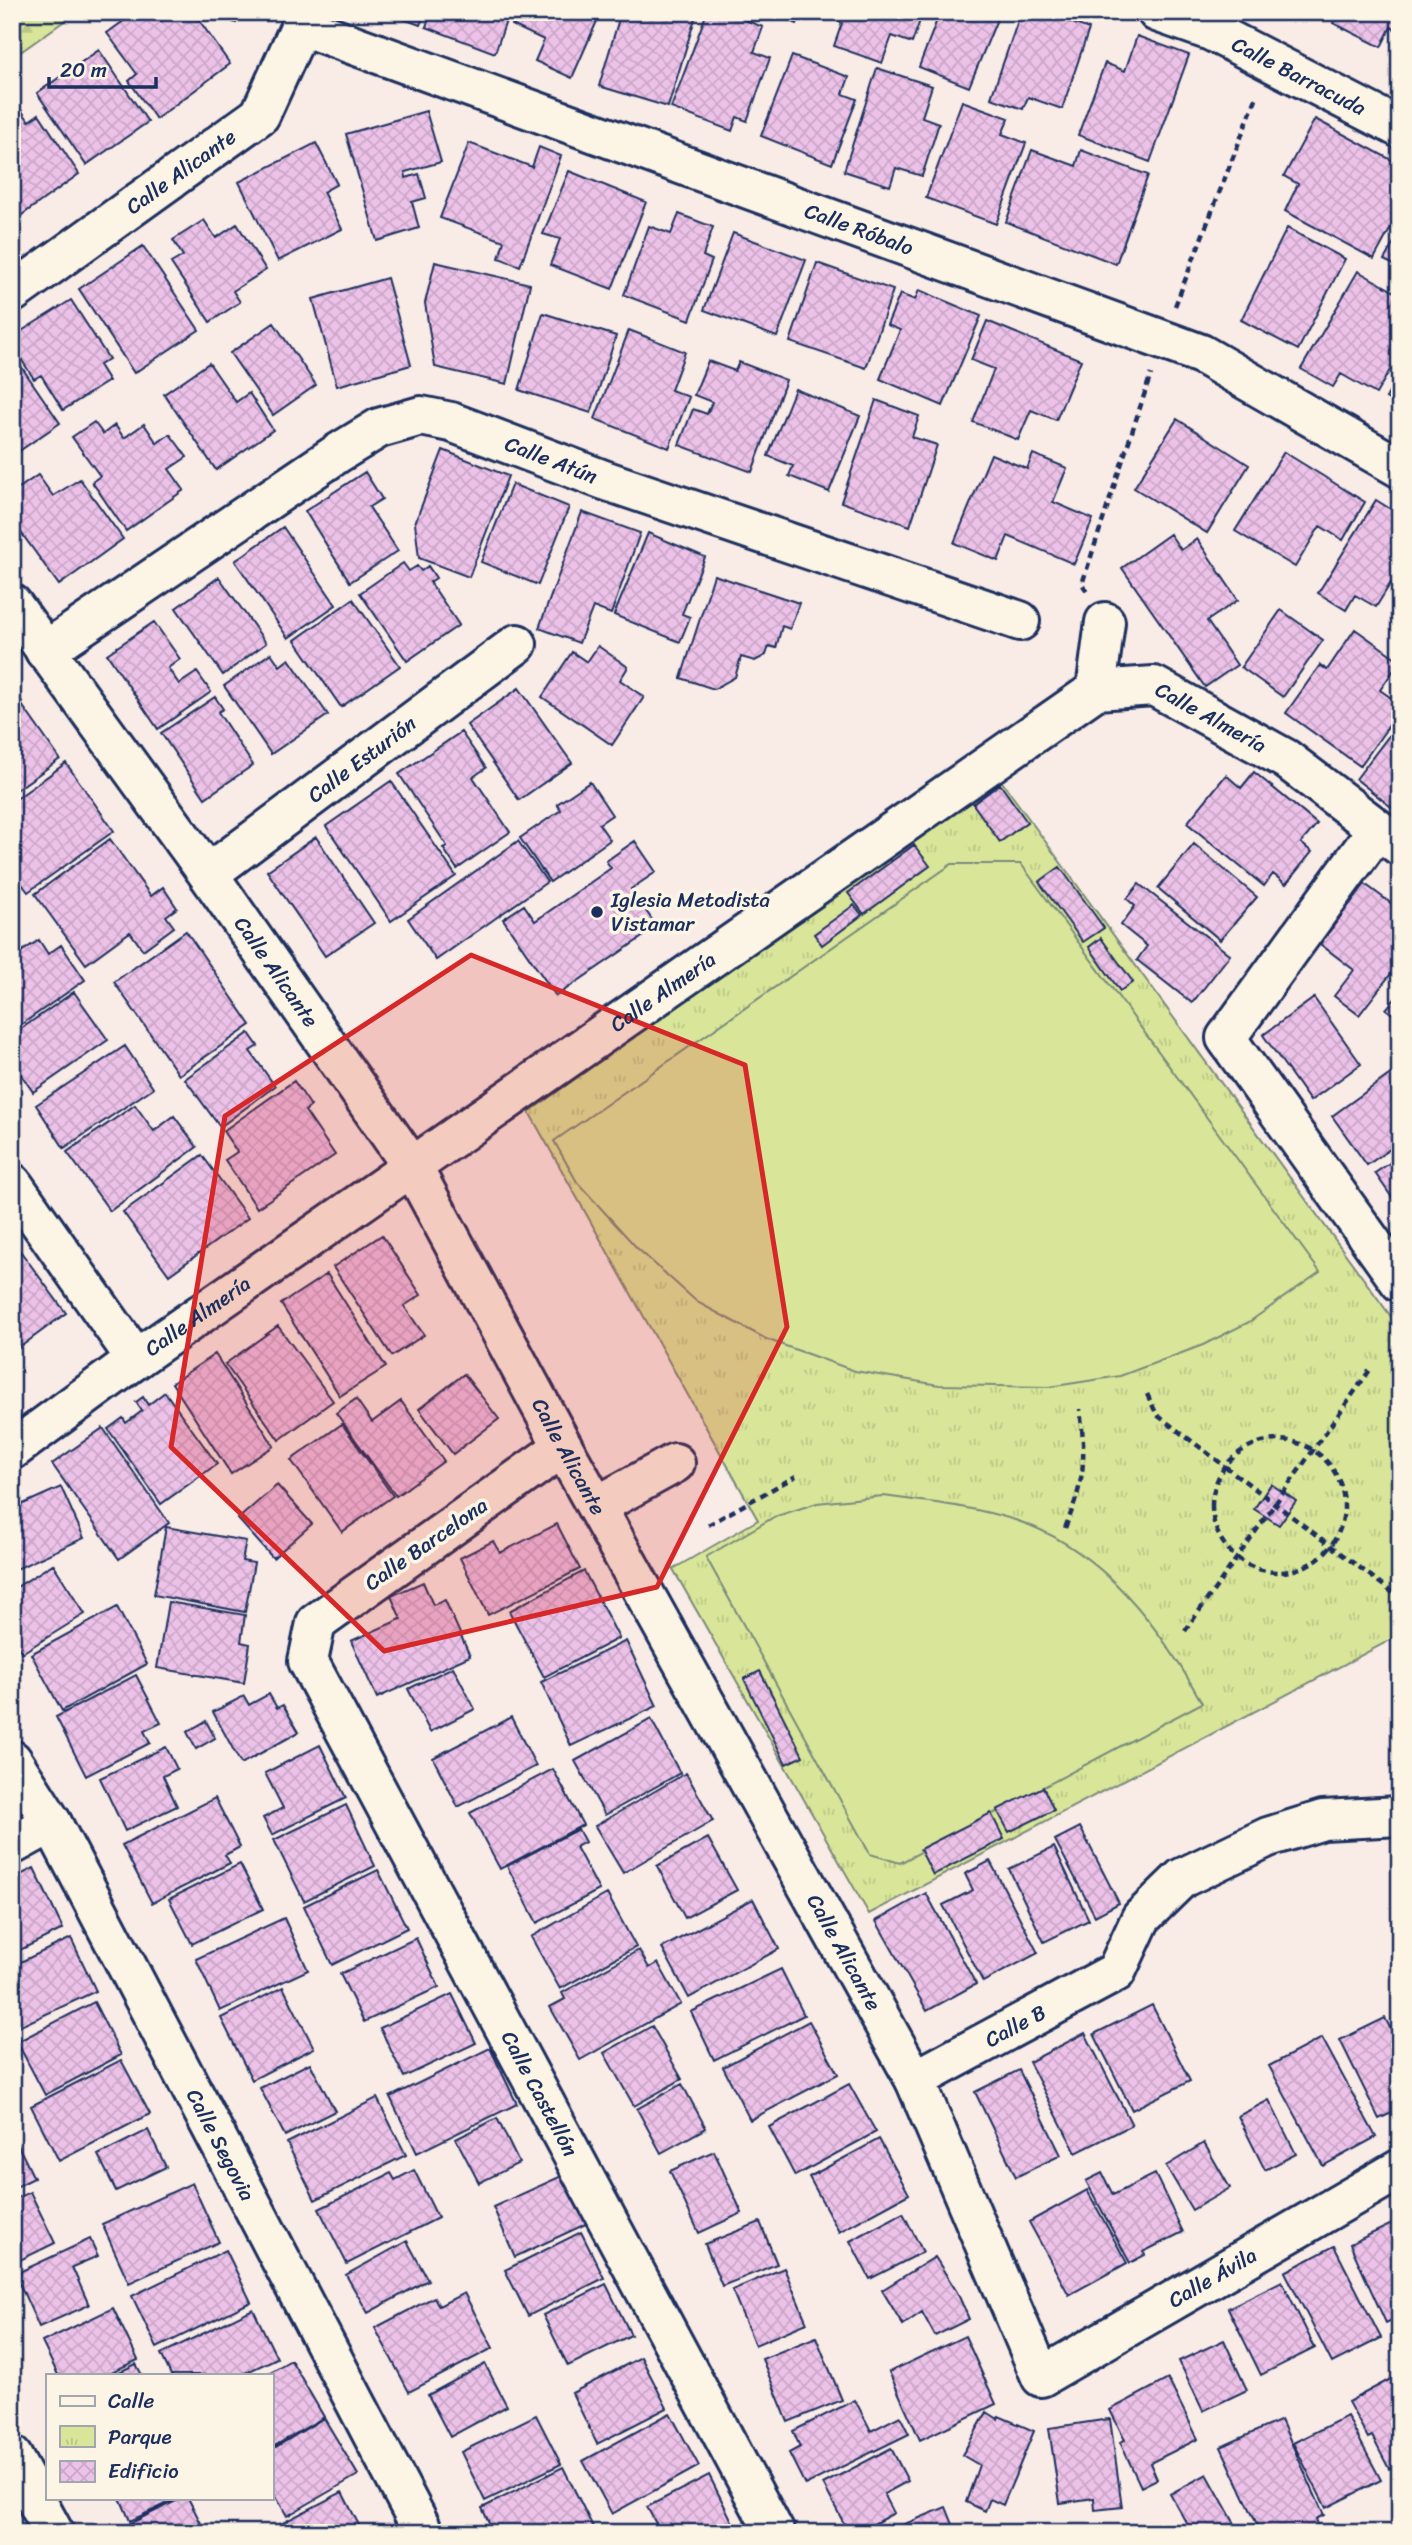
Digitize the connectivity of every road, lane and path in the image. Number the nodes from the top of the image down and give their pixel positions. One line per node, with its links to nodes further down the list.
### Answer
1 (1157, 12): 3 (street, Calle Barracuda)
2 (304, 19): 4 (street, Calle Alicante); 5 (street, Calle Róbalo)
3 (1400, 128)
4 (12, 293)
5 (1400, 468)
6 (12, 604): 10 (street, Calle Alicante)
7 (1020, 621): 10 (street, Calle Atún)
8 (1105, 622): 11 (street)
9 (517, 644): 13 (street, Calle Esturión)
10 (46, 651): 13 (street, Calle Alicante)
11 (1096, 690): 12 (street, Calle Almería); 14 (street, Calle Almería)
12 (1389, 838): 16 (street)
13 (208, 874): 14 (street, Calle Alicante)
14 (413, 1168): 17 (street, Calle Almería); 21 (street, Calle Alicante)
15 (12, 1184): 17 (street)
16 (1400, 1282)
17 (136, 1359): 22 (street, Calle Almería)
18 (1372, 1367): 23 (path)
19 (1147, 1394): 25 (path)
20 (1080, 1409): 30 (path)
21 (563, 1447): 28 (street, Calle Alicante); 35 (street, Calle Barcelona)
22 (12, 1450)
23 (1313, 1450): 25 (path); 27 (path); 31 (path)
24 (675, 1463): 28 (street)
25 (1225, 1466): 27 (path); 32 (path)
26 (796, 1476): 29 (path)
27 (1275, 1504): 31 (path); 32 (path)
28 (597, 1506): 40 (street, Calle Alicante)
29 (708, 1525)
30 (1065, 1528)
31 (1331, 1546): 32 (path); 33 (path)
32 (1237, 1557): 34 (path)
33 (1400, 1598)
34 (1185, 1631)
35 (310, 1655): 46 (street, Calle Castellón)
36 (12, 1760): 38 (street, Calle Segovia)
37 (1400, 1816): 40 (street, Calle B)
38 (52, 1824): 39 (street); 45 (street, Calle Segovia)
39 (12, 1845)
40 (915, 2080): 42 (street, Calle Alicante)
41 (1400, 2169): 42 (street, Calle Ávila)
42 (1033, 2362)
43 (12, 2456): 44 (street)
44 (54, 2533)
45 (424, 2533)
46 (775, 2533)

